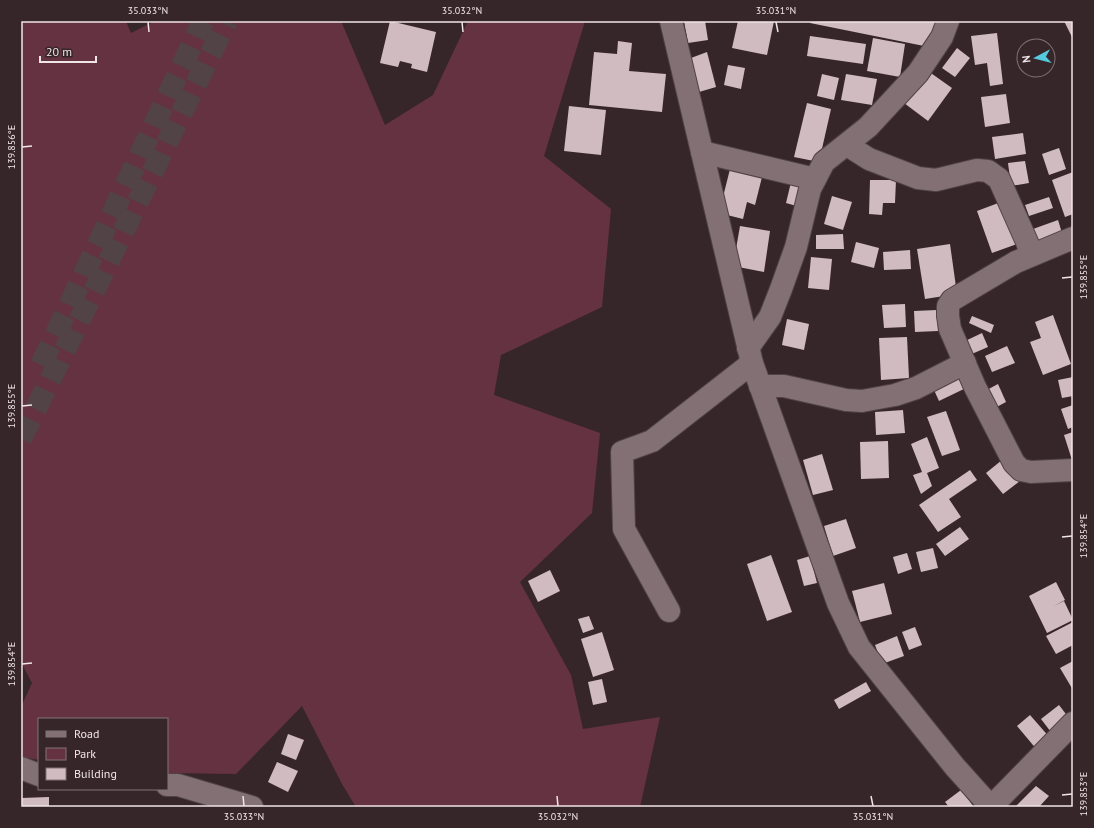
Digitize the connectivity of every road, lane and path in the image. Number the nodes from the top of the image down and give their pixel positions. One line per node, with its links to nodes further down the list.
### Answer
1 (671, 21): 4 (street)
2 (948, 21): 3 (street)
3 (847, 145): 5 (street); 7 (street)
4 (702, 152): 5 (street); 8 (street)
5 (816, 179): 8 (street)
6 (1073, 238): 7 (street)
7 (1031, 255): 9 (street)
8 (750, 356): 10 (street); 12 (street)
9 (965, 364): 10 (street); 11 (street)
10 (760, 386): 18 (street)
11 (1073, 470)
12 (669, 611)
13 (1073, 723): 18 (street)
14 (21, 768): 15 (street)
15 (38, 775)
16 (168, 785): 17 (street)
17 (252, 807)
18 (991, 807)

